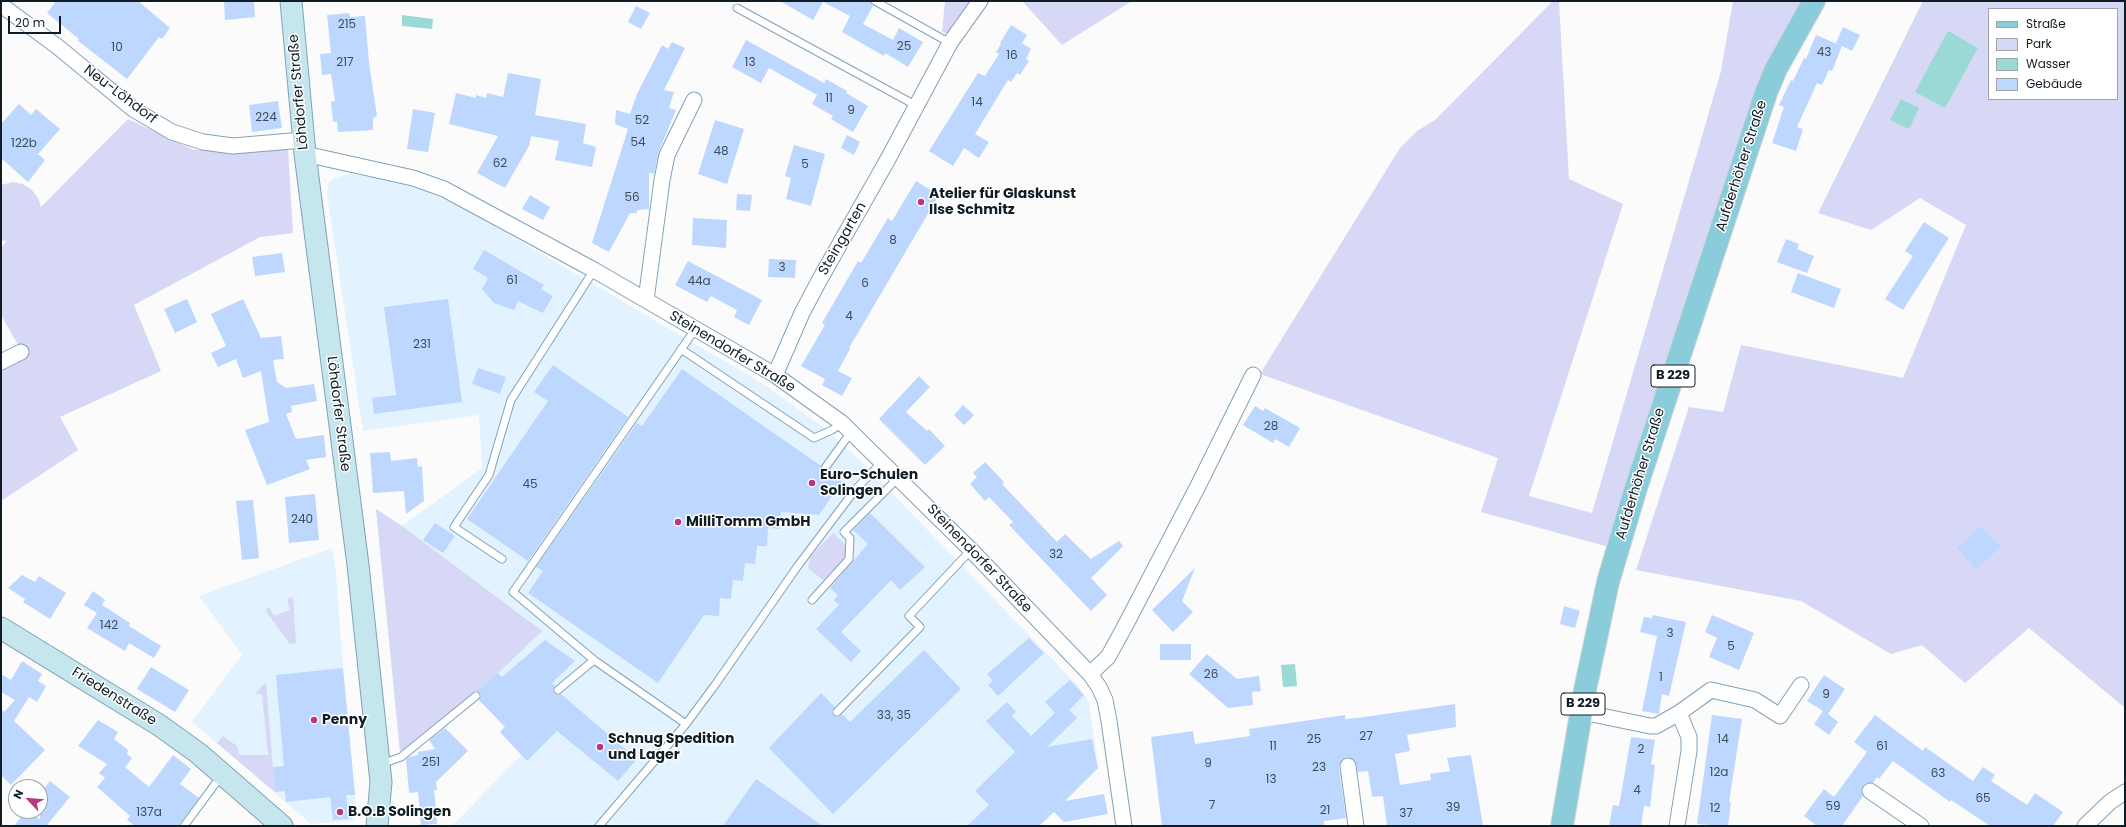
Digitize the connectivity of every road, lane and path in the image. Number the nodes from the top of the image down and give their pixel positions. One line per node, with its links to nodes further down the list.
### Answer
1 (291, 1): 10 (main road, Löhdorfer Straße)
2 (875, 1): 7 (lane)
3 (980, 1): 7 (street, Steingarten)
4 (1814, 1): 33 (main road, Aufderhöher Straße / B 229)
5 (1, 5): 10 (street, Neu-Löhdorf)
6 (737, 8): 9 (lane)
7 (950, 43): 9 (street, Steingarten)
8 (694, 100): 12 (street)
9 (917, 106): 17 (street, Steingarten)
10 (304, 147): 11 (street, Steinendorfer Straße); 36 (main road, Löhdorfer Straße)
11 (594, 270): 12 (street, Steinendorfer Straße); 24 (lane)
12 (646, 300): 13 (street, Steinendorfer Straße)
13 (696, 328): 14 (lane); 17 (street, Steinendorfer Straße)
14 (682, 349): 19 (lane); 27 (lane)
15 (21, 352): 16 (street)
16 (1, 362)
17 (775, 375): 19 (street, Steinendorfer Straße)
18 (1253, 375): 28 (street)
19 (847, 428): 20 (street, Steinendorfer Straße); 21 (lane)
20 (882, 462): 22 (street, Steinendorfer Straße); 35 (lane)
21 (825, 468)
22 (898, 478): 23 (street, Steinendorfer Straße); 25 (lane)
23 (971, 550): 28 (street, Steinendorfer Straße); 32 (lane)
24 (502, 559)
25 (812, 600)
26 (1, 628): 38 (main road, Friedenstraße)
27 (594, 660): 30 (lane); 35 (lane)
28 (1090, 674): 45 (street, Steinendorfer Straße)
29 (1802, 685): 34 (street)
30 (558, 690)
31 (476, 696): 36 (lane)
32 (837, 712)
33 (1582, 712): 34 (street); 47 (main road, Aufderhöher Straße / B 229)
34 (1679, 713): 48 (street)
35 (686, 724): 44 (lane)
36 (379, 765): 43 (main road, Löhdorfer Straße)
37 (1348, 766): 46 (street)
38 (223, 774): 41 (lane); 42 (main road, Friedenstraße)
39 (1870, 791): 49 (street)
40 (2125, 792): 50 (street)
41 (184, 826)
42 (282, 826)
43 (377, 826)
44 (600, 826)
45 (1124, 826)
46 (1356, 826)
47 (1562, 826)
48 (1677, 826)
49 (1921, 826)
50 (2086, 826)

